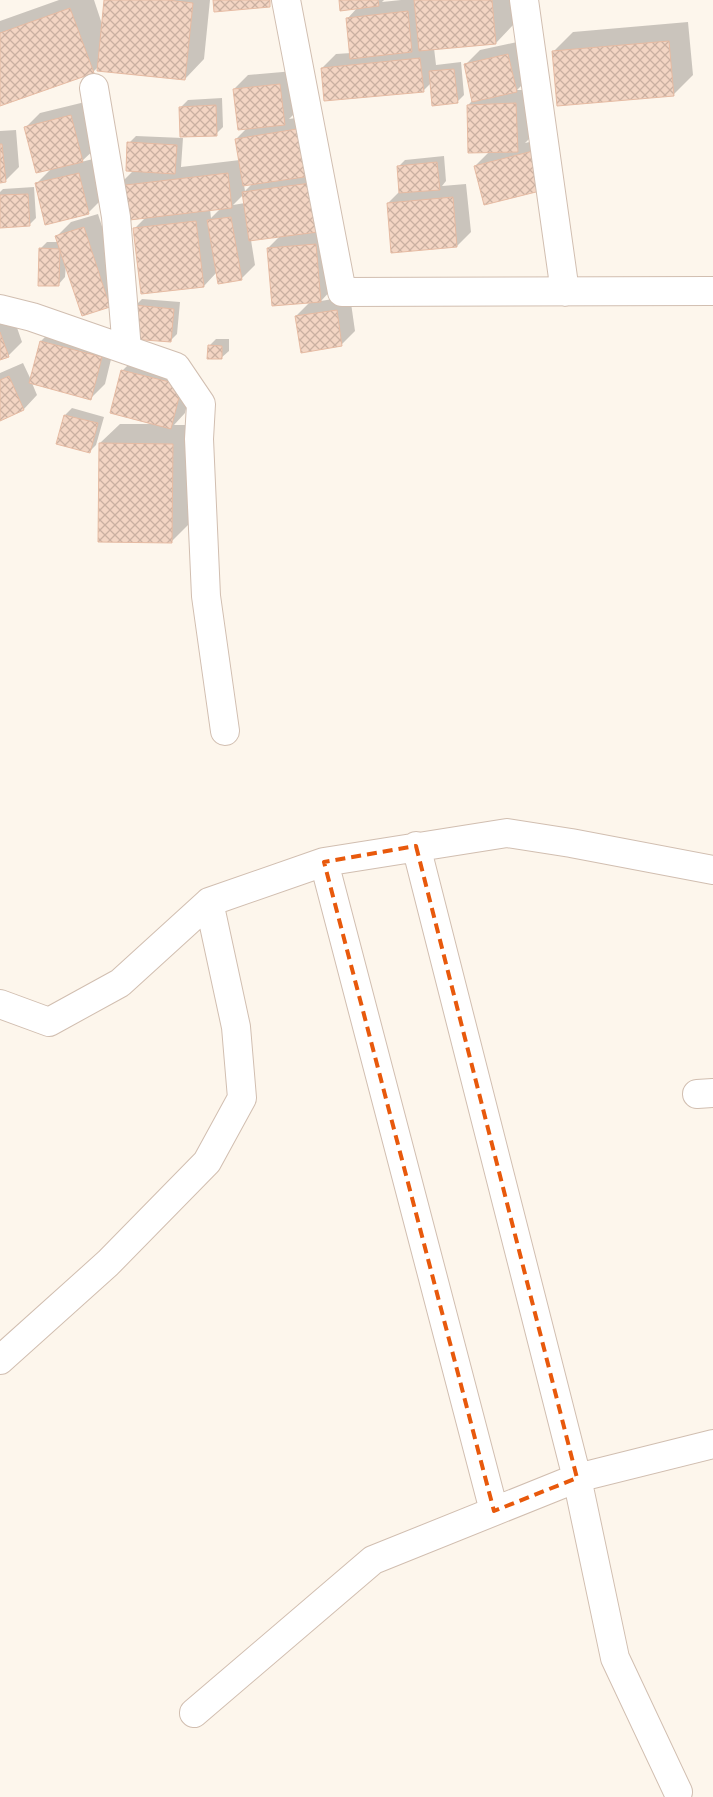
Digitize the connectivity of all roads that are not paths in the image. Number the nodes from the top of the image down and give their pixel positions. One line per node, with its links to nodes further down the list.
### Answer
1 (286, 0): 5 (street)
2 (524, 0): 5 (street)
3 (94, 88): 7 (street)
4 (713, 291): 5 (street)
5 (565, 292)
6 (0, 309): 7 (street)
7 (127, 350): 8 (street)
8 (225, 731)
9 (416, 846): 10 (street); 11 (street); 16 (street)
10 (324, 862): 12 (street); 17 (street)
11 (713, 870)
12 (209, 902): 13 (street); 14 (street)
13 (0, 1004)
14 (0, 1360)
15 (713, 1444): 16 (street)
16 (577, 1478): 17 (street); 19 (street)
17 (494, 1511): 18 (street)
18 (194, 1713)
19 (678, 1792)

